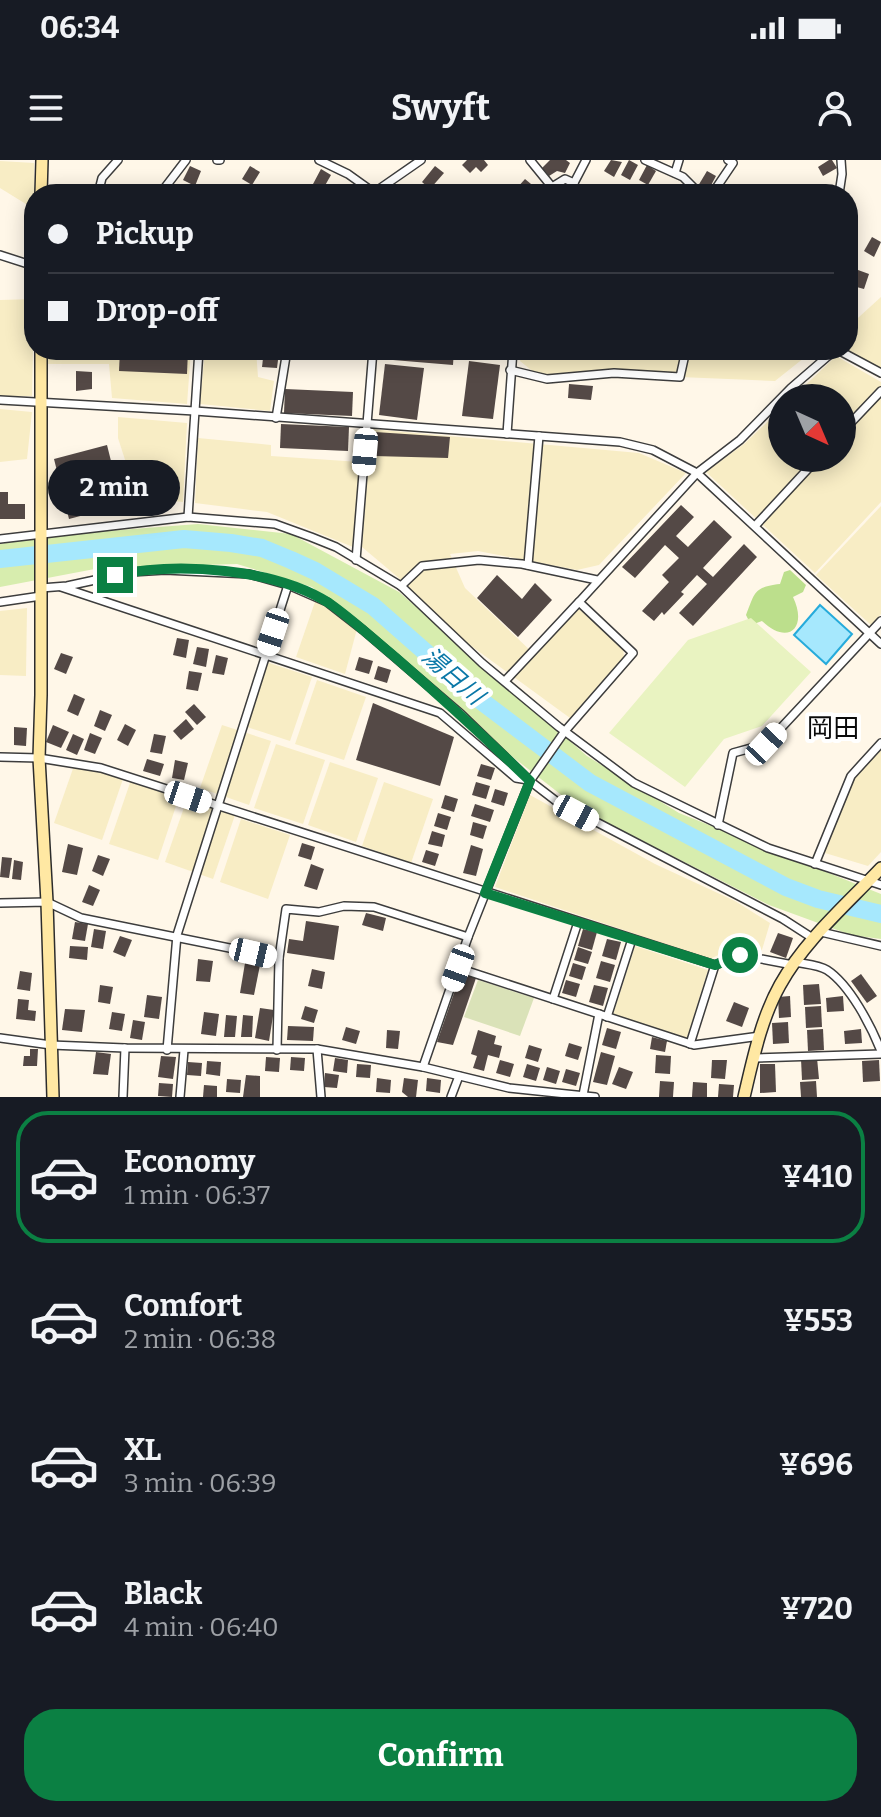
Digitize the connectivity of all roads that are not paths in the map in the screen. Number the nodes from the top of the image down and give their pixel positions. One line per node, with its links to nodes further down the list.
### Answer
1 (42, 160): 14 (street)
2 (118, 160): 15 (street)
3 (186, 160): 16 (street)
4 (319, 160): 17 (street)
5 (421, 160): 18 (street)
6 (530, 160): 19 (street)
7 (586, 160): 13 (street)
8 (645, 160): 12 (street)
9 (679, 160): 12 (street)
10 (728, 160): 22 (street)
11 (841, 160): 23 (street)
12 (675, 173): 21 (street)
13 (574, 183): 20 (street)
14 (41, 184)
15 (100, 184)
16 (168, 184)
17 (362, 184)
18 (387, 184)
19 (550, 184)
20 (557, 184)
21 (688, 184)
22 (719, 184)
23 (840, 184)
24 (0, 255): 25 (street)
25 (24, 263)
26 (41, 360): 38 (street)
27 (198, 360): 39 (street)
28 (285, 360): 41 (street)
29 (372, 360): 42 (street)
30 (512, 360): 34 (street)
31 (684, 360): 34 (street)
32 (824, 360): 46 (street)
33 (856, 360): 35 (street)
34 (510, 370): 43 (street)
35 (881, 373)
36 (881, 391): 40 (street)
37 (0, 400): 38 (street)
38 (41, 403): 39 (street); 49 (street)
39 (195, 411): 41 (street); 47 (street)
40 (856, 417)
41 (276, 418): 42 (street)
42 (367, 424): 43 (street); 51 (street)
43 (507, 434): 44 (street)
44 (539, 436): 46 (street); 52 (street)
45 (805, 472): 48 (street)
46 (697, 473): 48 (street); 53 (street)
47 (188, 517): 49 (street); 51 (street)
48 (755, 526): 61 (street)
49 (40, 533): 50 (street); 57 (street)
50 (0, 539)
51 (356, 560): 55 (street)
52 (528, 565): 53 (street); 55 (street)
53 (597, 580): 59 (street)
54 (288, 585): 56 (street); 63 (street); 69 (street)
55 (401, 586): 64 (street)
56 (59, 587): 57 (street); 63 (street)
57 (41, 591): 58 (street); 68 (street)
58 (0, 602)
59 (579, 602): 64 (street); 65 (street)
60 (881, 621): 61 (street)
61 (869, 633): 62 (street); 71 (street)
62 (881, 644)
63 (266, 656): 69 (street); 70 (street)
64 (505, 681): 65 (street)
65 (564, 734): 69 (street); 71 (street)
66 (881, 743): 72 (street)
67 (0, 757): 68 (street)
68 (39, 758): 70 (street); 77 (street)
69 (531, 778): 76 (street); 80 (street)
70 (217, 806): 76 (street); 81 (street)
71 (718, 825): 72 (street)
72 (815, 864): 74 (street)
73 (881, 868): 74 (street)
74 (866, 883): 75 (street); 80 (street)
75 (881, 885)
76 (485, 893): 79 (street); 82 (street)
77 (47, 902): 78 (street); 81 (street); 94 (street)
78 (0, 903)
79 (578, 922): 83 (street); 89 (street)
80 (819, 933): 84 (street); 86 (street)
81 (177, 935): 85 (street); 97 (street)
82 (468, 937): 85 (street); 88 (street)
83 (632, 939): 87 (street); 90 (street)
84 (881, 946)
85 (279, 958): 99 (street)
86 (794, 964): 87 (street); 91 (street); 100 (street)
87 (715, 965): 93 (street)
88 (458, 968): 89 (street); 102 (street)
89 (553, 999): 90 (street)
90 (603, 1015): 93 (street); 104 (street)
91 (760, 1036): 93 (street); 101 (street)
92 (0, 1038): 94 (street)
93 (690, 1044)
94 (51, 1045): 95 (street); 105 (street)
95 (125, 1048): 97 (street); 106 (street)
96 (317, 1049): 99 (street); 102 (street); 108 (street)
97 (167, 1050): 98 (street)
98 (184, 1050): 99 (street); 107 (street)
99 (277, 1050)
100 (881, 1052): 101 (street)
101 (754, 1058): 111 (street)
102 (423, 1067): 103 (street)
103 (459, 1076): 104 (street); 109 (street)
104 (583, 1095): 110 (street)
105 (53, 1097)
106 (123, 1097)
107 (180, 1097)
108 (321, 1097)
109 (451, 1097)
110 (595, 1097)
111 (744, 1097)

